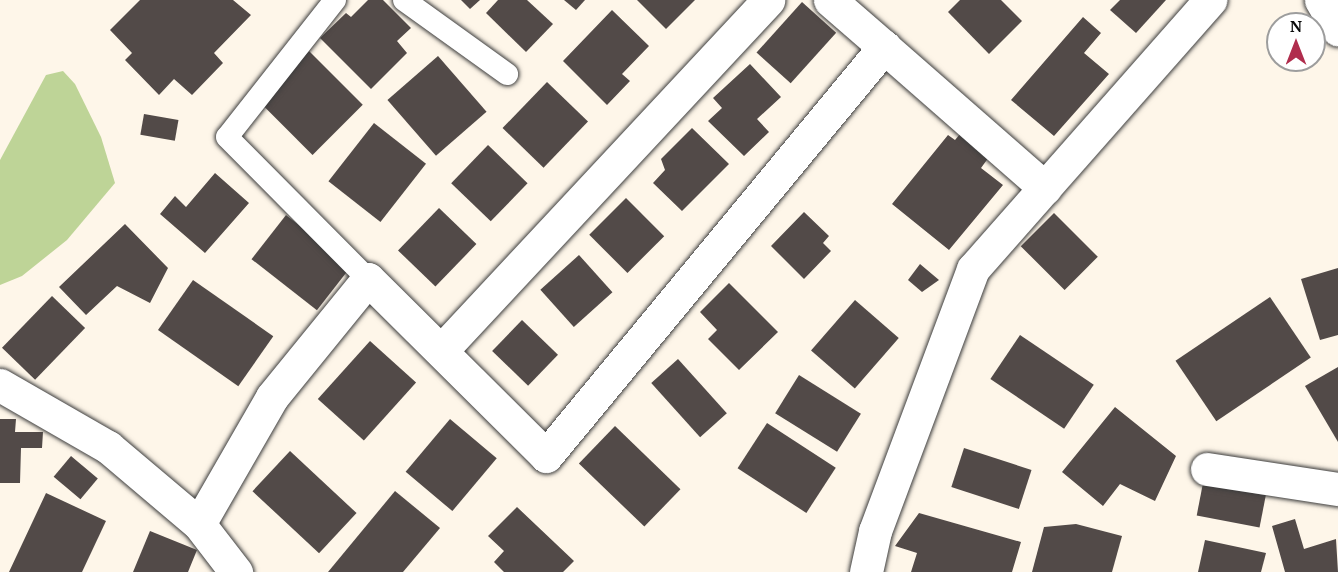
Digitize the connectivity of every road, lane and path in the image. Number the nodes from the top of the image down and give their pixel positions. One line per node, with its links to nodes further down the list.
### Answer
1 (336, 0): 11 (lane)
2 (404, 0): 9 (lane)
3 (768, 0): 12 (street)
4 (830, 0): 8 (street)
5 (1210, 0): 10 (street)
6 (1321, 0): 7 (street)
7 (1338, 30)
8 (884, 47): 10 (street); 12 (street)
9 (507, 74)
10 (1045, 188): 18 (street)
11 (368, 279): 12 (street); 16 (street)
12 (441, 351)
13 (0, 385): 16 (street)
14 (1207, 469): 15 (street)
15 (1338, 489)
16 (199, 524): 17 (street)
17 (236, 572)
18 (866, 572)

